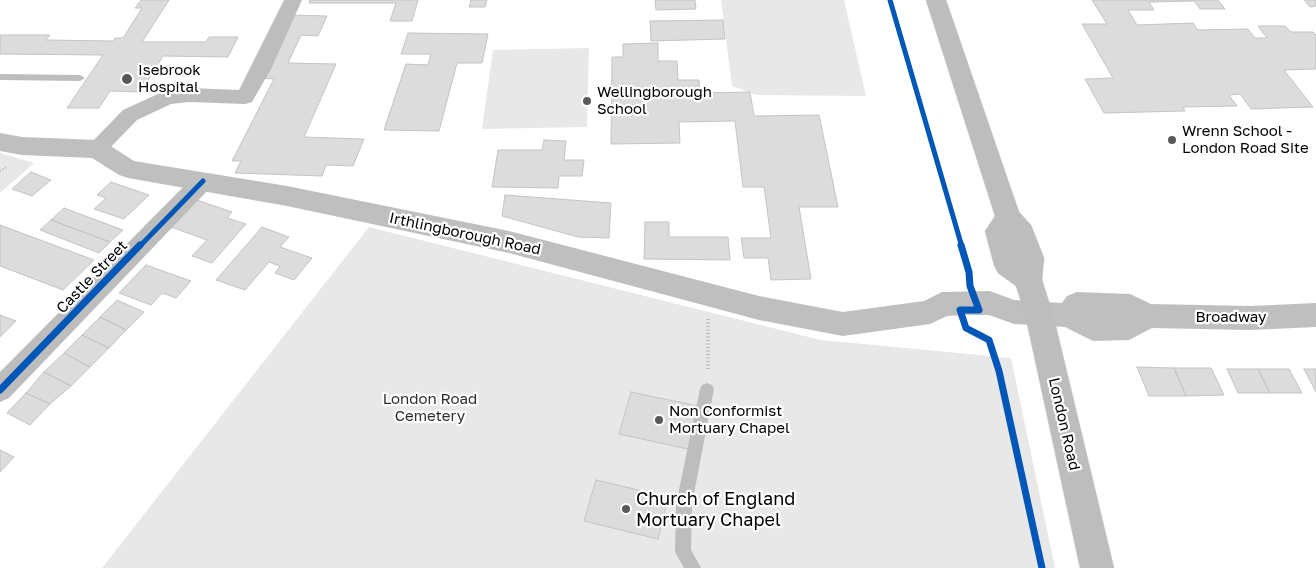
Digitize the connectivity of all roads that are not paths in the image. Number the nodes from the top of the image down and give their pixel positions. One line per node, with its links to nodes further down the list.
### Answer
1 (293, 0): 6 (street)
2 (936, 0): 8 (main road, London Road)
3 (0, 77): 4 (lane)
4 (80, 78)
5 (0, 142): 6 (main road)
6 (97, 149): 7 (main road, Irthlingborough Road)
7 (203, 181): 8 (main road, Irthlingborough Road); 11 (street, Castle Street)
8 (1041, 313): 9 (main road, Broadway); 13 (main road, London Road)
9 (1316, 315)
10 (708, 389): 12 (lane)
11 (0, 390)
12 (693, 568)
13 (1097, 568)

